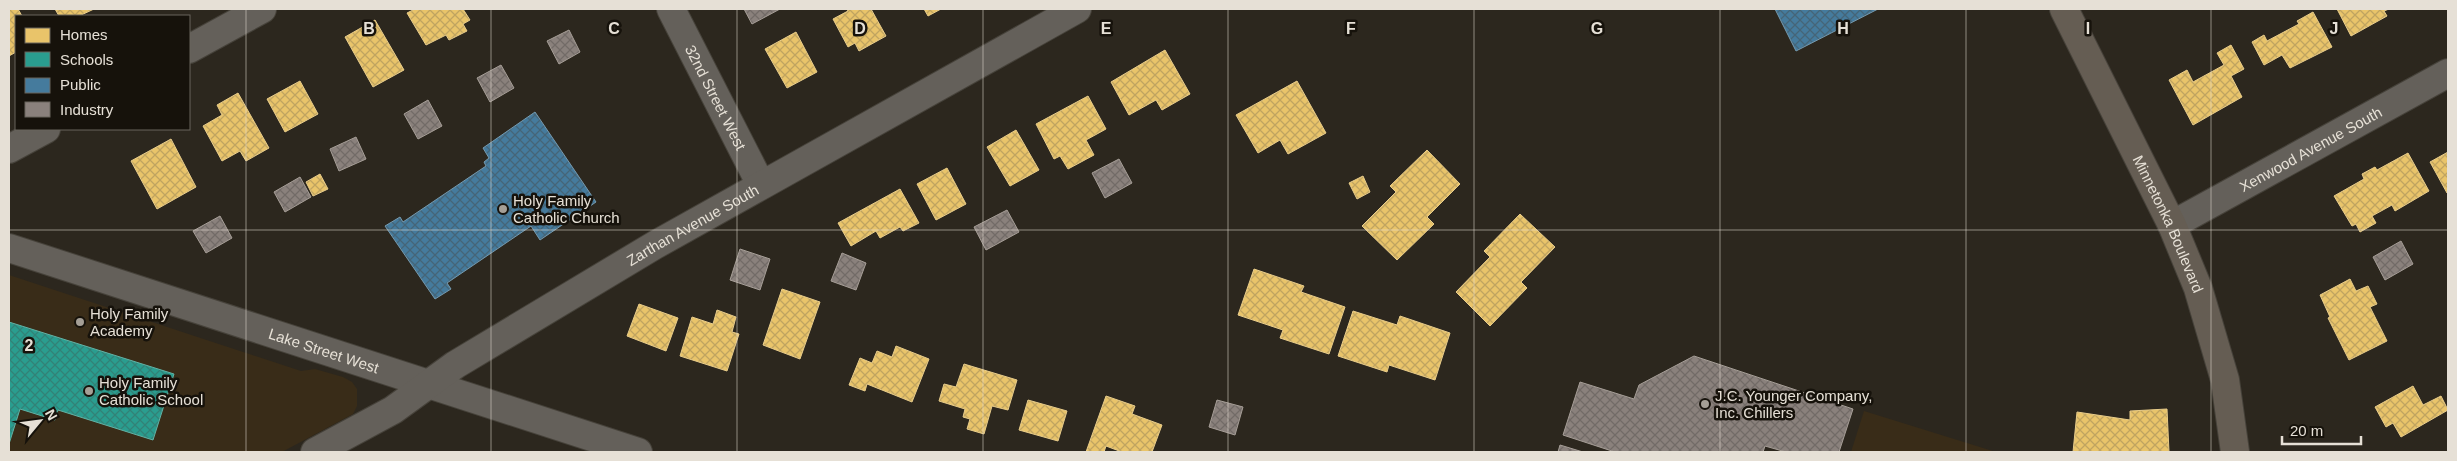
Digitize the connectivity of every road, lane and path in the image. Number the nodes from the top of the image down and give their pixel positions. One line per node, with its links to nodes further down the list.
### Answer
1 (262, 9): 5 (street)
2 (671, 9): 9 (street, 32nd Street West)
3 (1076, 9): 9 (street, Zarthan Avenue South)
4 (2064, 9): 10 (main road, Minnetonka Boulevard)
5 (190, 49)
6 (2448, 73): 10 (street, Xenwood Avenue South)
7 (44, 130): 8 (street)
8 (9, 149)
9 (760, 185): 12 (street, Zarthan Avenue South)
10 (2172, 225): 15 (main road, Minnetonka Boulevard)
11 (9, 248): 12 (street, Lake Street West)
12 (429, 384): 13 (street, Zarthan Avenue South); 14 (street, Lake Street West)
13 (315, 452)
14 (638, 452)
15 (2235, 452)

